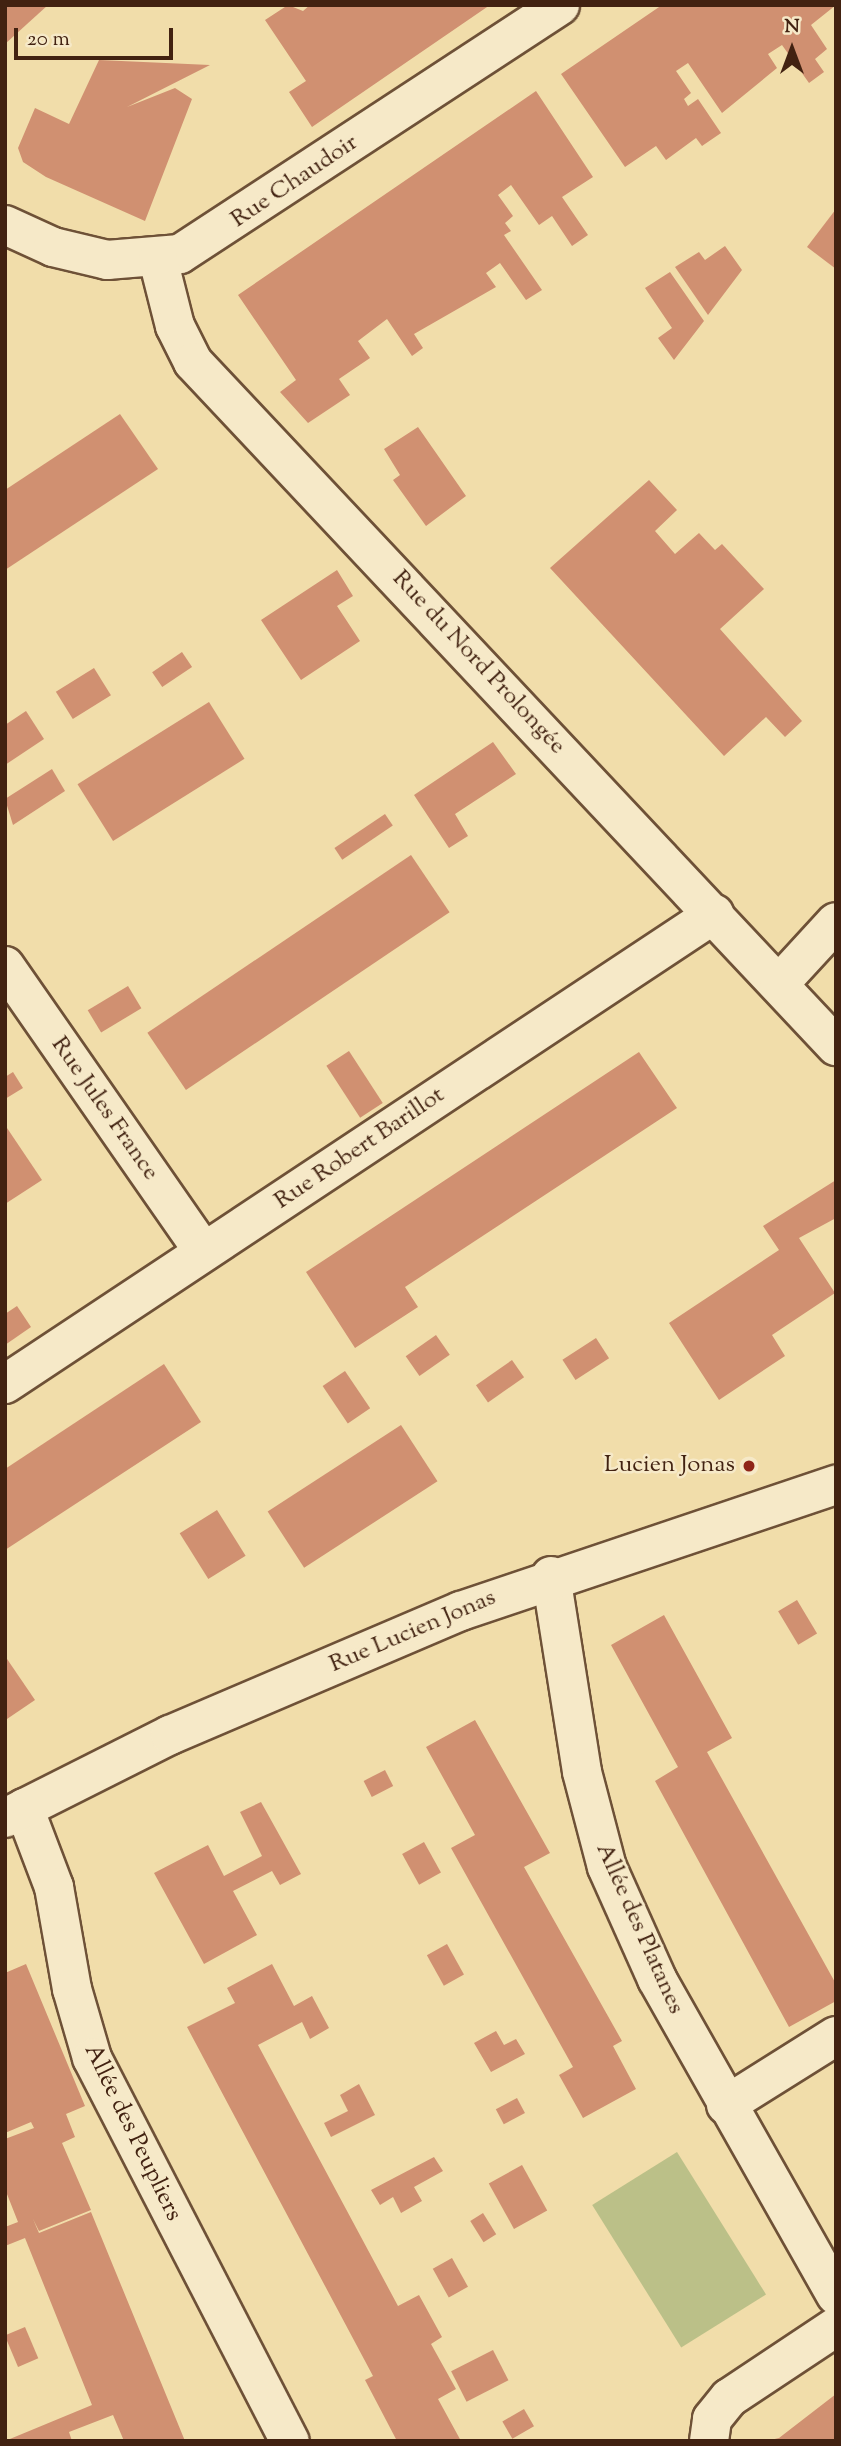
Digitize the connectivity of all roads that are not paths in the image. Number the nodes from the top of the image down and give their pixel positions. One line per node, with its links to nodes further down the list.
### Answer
1 (560, 5): 3 (street, Rue Chaudoir)
2 (5, 225): 3 (street, Rue Chaudoir)
3 (158, 259): 4 (street, Rue du Nord Prolongée)
4 (714, 914): 7 (street, Rue du Nord Prolongée); 9 (street, Rue Robert Barillot)
5 (836, 922): 7 (street)
6 (5, 966): 9 (street, Rue Jules France)
7 (779, 984): 8 (street, Rue du Nord Prolongée)
8 (836, 1046)
9 (204, 1252): 10 (street, Rue Robert Barillot)
10 (5, 1384)
11 (836, 1485): 12 (street, Rue Lucien Jonas)
12 (551, 1576): 13 (street, Rue Lucien Jonas); 15 (street, Allée des Platanes)
13 (15, 1813): 18 (street, Allée des Peupliers)
14 (836, 2036): 15 (street)
15 (726, 2105): 16 (street, Allée des Platanes)
16 (836, 2295)
17 (836, 2327): 19 (street)
18 (290, 2441)
19 (709, 2441)

